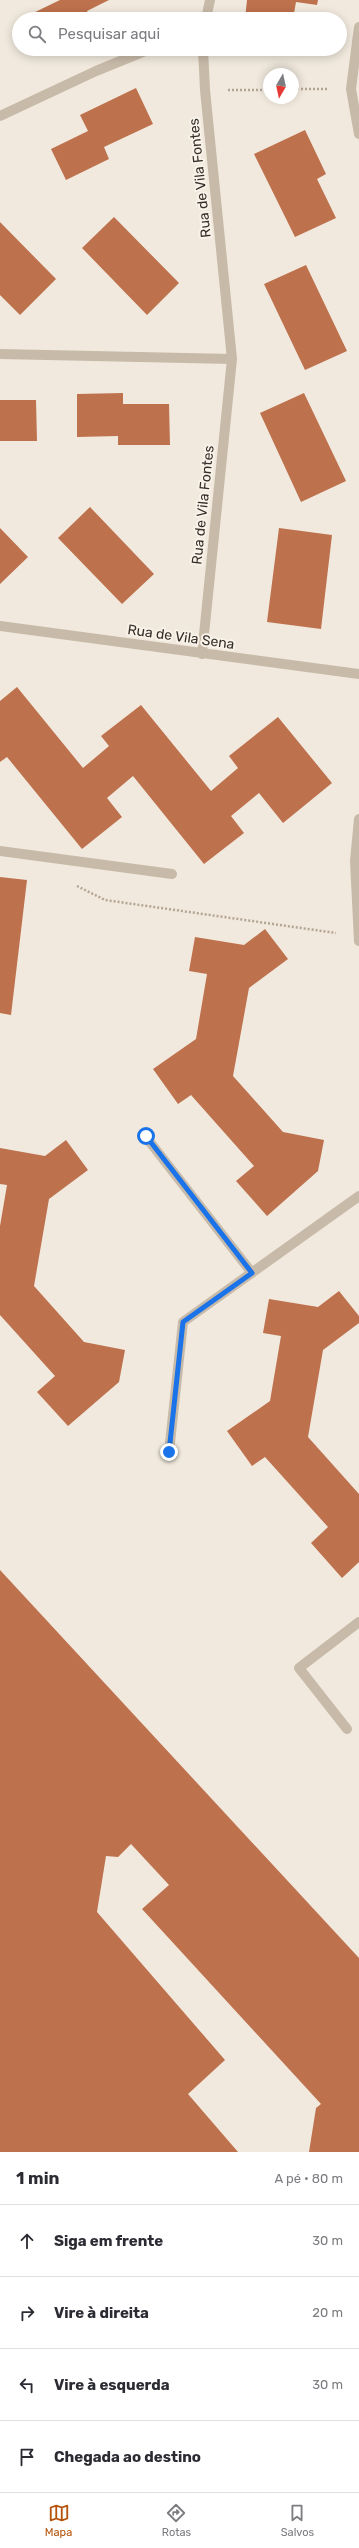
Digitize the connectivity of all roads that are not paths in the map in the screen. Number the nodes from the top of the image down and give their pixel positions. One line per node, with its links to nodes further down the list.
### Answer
1 (210, 0): 2 (street)
2 (207, 12)
3 (359, 27): 7 (street)
4 (133, 56): 6 (street)
5 (203, 56): 9 (street, Rua de Vila Fontes)
6 (0, 116)
7 (359, 134)
8 (0, 354): 9 (street)
9 (232, 359): 11 (street, Rua de Vila Fontes)
10 (0, 626): 11 (street, Rua de Vila Sena)
11 (202, 654): 12 (street, Rua de Vila Sena)
12 (359, 674)
13 (359, 819): 16 (street)
14 (0, 851): 15 (street)
15 (172, 874)
16 (359, 938)
17 (146, 1136): 19 (street)
18 (359, 1196): 19 (street)
19 (252, 1273): 20 (street)
20 (169, 1452)
21 (359, 1622): 22 (street)
22 (347, 1729)

